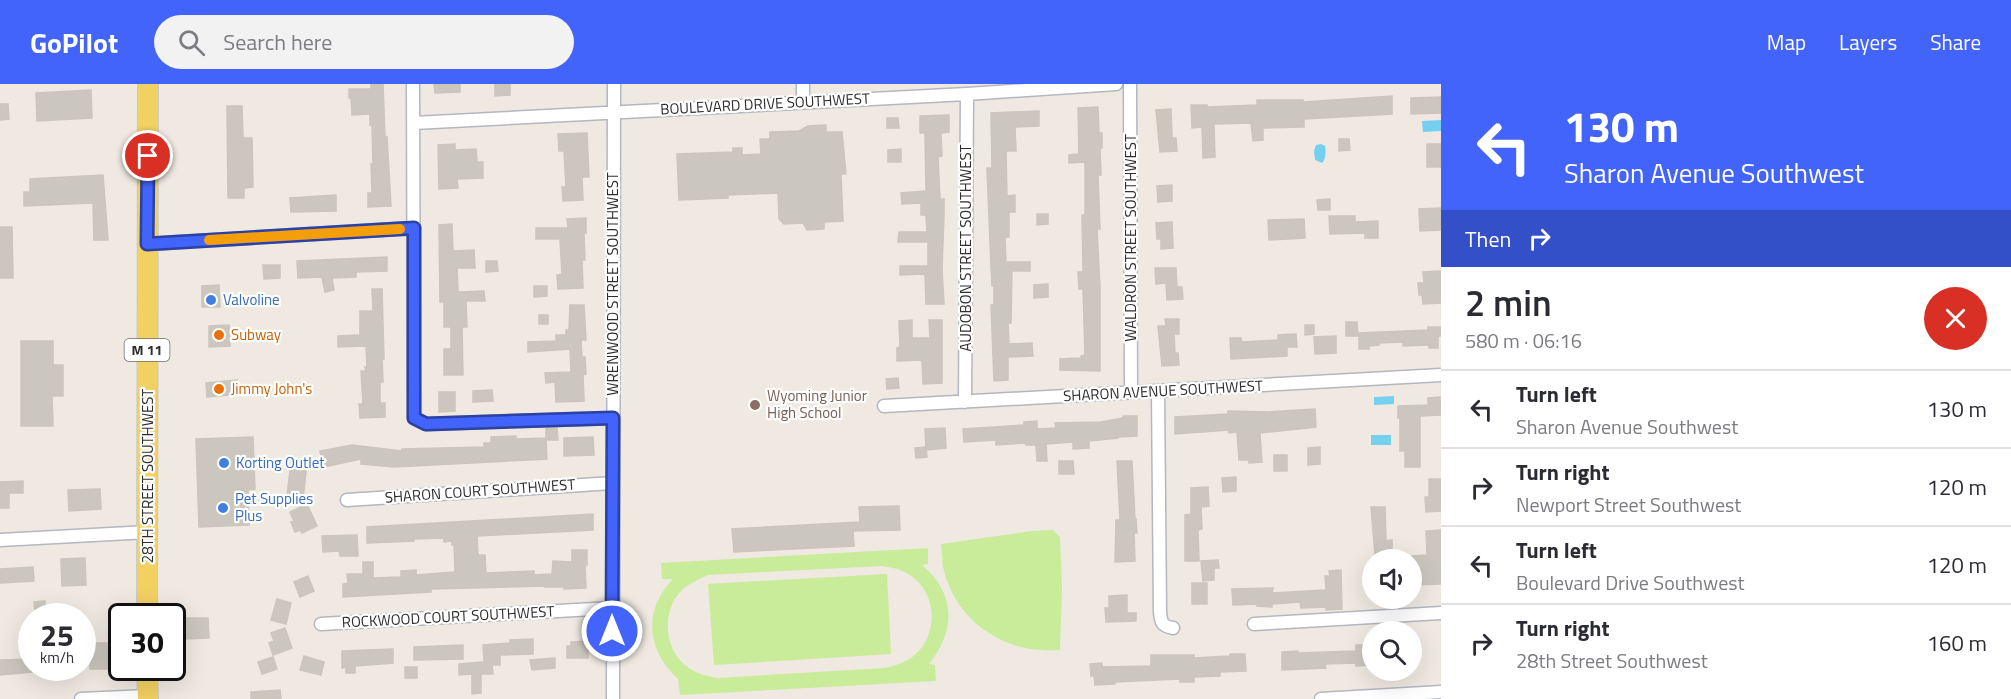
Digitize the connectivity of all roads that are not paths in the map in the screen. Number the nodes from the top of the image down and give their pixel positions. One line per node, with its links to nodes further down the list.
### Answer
1 (148, 84): 12 (main road, 28TH STREET SOUTHWEST / M 11)
2 (413, 84): 10 (street)
3 (614, 84): 9 (street, WRENWOOD STREET SOUTHWEST)
4 (803, 84): 8 (street)
5 (1116, 84): 7 (street, BOULEVARD DRIVE SOUTHWEST)
6 (1130, 84): 15 (street, WALDRON STREET SOUTHWEST)
7 (967, 94): 8 (street, BOULEVARD DRIVE SOUTHWEST); 16 (street, AUDOBON STREET SOUTHWEST)
8 (803, 101): 9 (street, BOULEVARD DRIVE SOUTHWEST)
9 (614, 113): 10 (street, BOULEVARD DRIVE SOUTHWEST); 18 (street, WRENWOOD STREET SOUTHWEST)
10 (414, 123): 11 (street)
11 (414, 228): 12 (street); 18 (street)
12 (147, 244): 21 (main road, 28TH STREET SOUTHWEST / M 11)
13 (1441, 375): 14 (street, SHARON AVENUE SOUTHWEST)
14 (1158, 391): 15 (street, SHARON AVENUE SOUTHWEST); 28 (street)
15 (1131, 392): 16 (street, SHARON AVENUE SOUTHWEST)
16 (965, 402): 17 (street, SHARON AVENUE SOUTHWEST)
17 (884, 406)
18 (613, 418): 19 (street, WRENWOOD STREET SOUTHWEST)
19 (613, 483): 20 (street, SHARON COURT SOUTHWEST); 24 (street, WRENWOOD STREET SOUTHWEST)
20 (347, 500)
21 (148, 532): 22 (street); 23 (main road, 28TH STREET SOUTHWEST / M 11)
22 (0, 540)
23 (147, 603)
24 (612, 608): 26 (street, ROCKWOOD COURT SOUTHWEST); 33 (street, WRENWOOD STREET SOUTHWEST)
25 (1441, 613): 27 (street)
26 (321, 624)
27 (1254, 624)
28 (1173, 628)
29 (147, 681): 31 (main road)
30 (1441, 692): 34 (street)
31 (148, 697): 32 (street)
32 (81, 699)
33 (613, 699)
34 (1322, 699)

